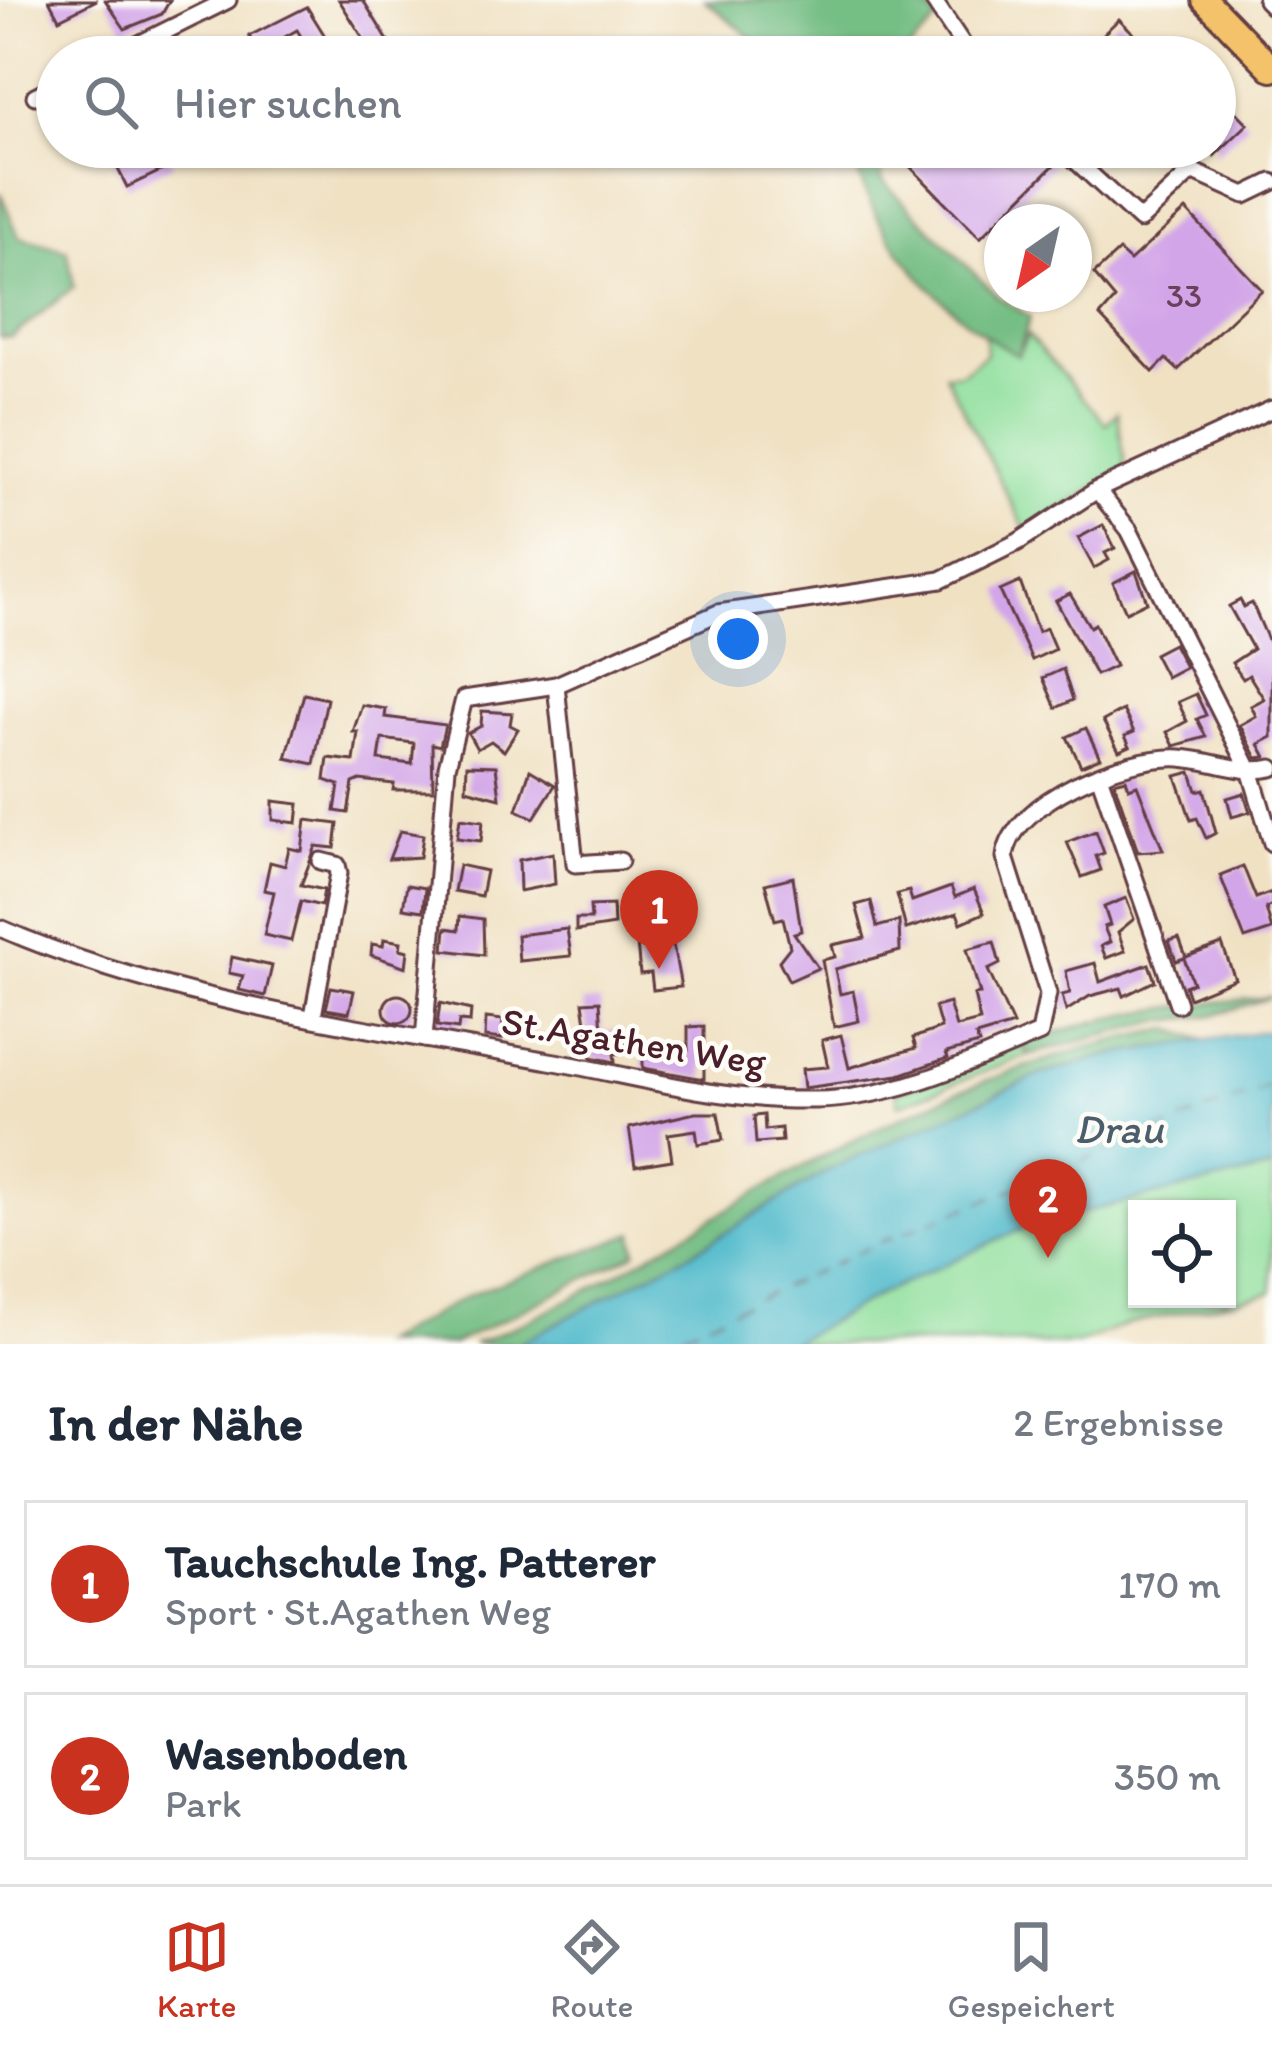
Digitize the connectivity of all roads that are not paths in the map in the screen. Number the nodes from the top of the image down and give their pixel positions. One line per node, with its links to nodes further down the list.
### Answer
1 (228, 0): 4 (street)
2 (933, 0): 5 (street)
3 (1205, 0): 6 (main road)
4 (155, 36)
5 (959, 36)
6 (1272, 69)
7 (1084, 168): 8 (street)
8 (1272, 182)
9 (1272, 409): 10 (street)
10 (1097, 490): 11 (street); 13 (street)
11 (556, 685): 17 (street); 21 (street)
12 (1272, 768): 13 (street)
13 (1251, 773): 14 (street, St.Agathen Weg); 15 (street)
14 (1100, 778): 19 (street); 21 (street, St.Agathen Weg)
15 (1272, 843)
16 (321, 860): 20 (street)
17 (620, 861)
18 (0, 928): 20 (street, St.Agathen Weg)
19 (1178, 1004)
20 (314, 1016): 21 (street, St.Agathen Weg)
21 (424, 1039)

